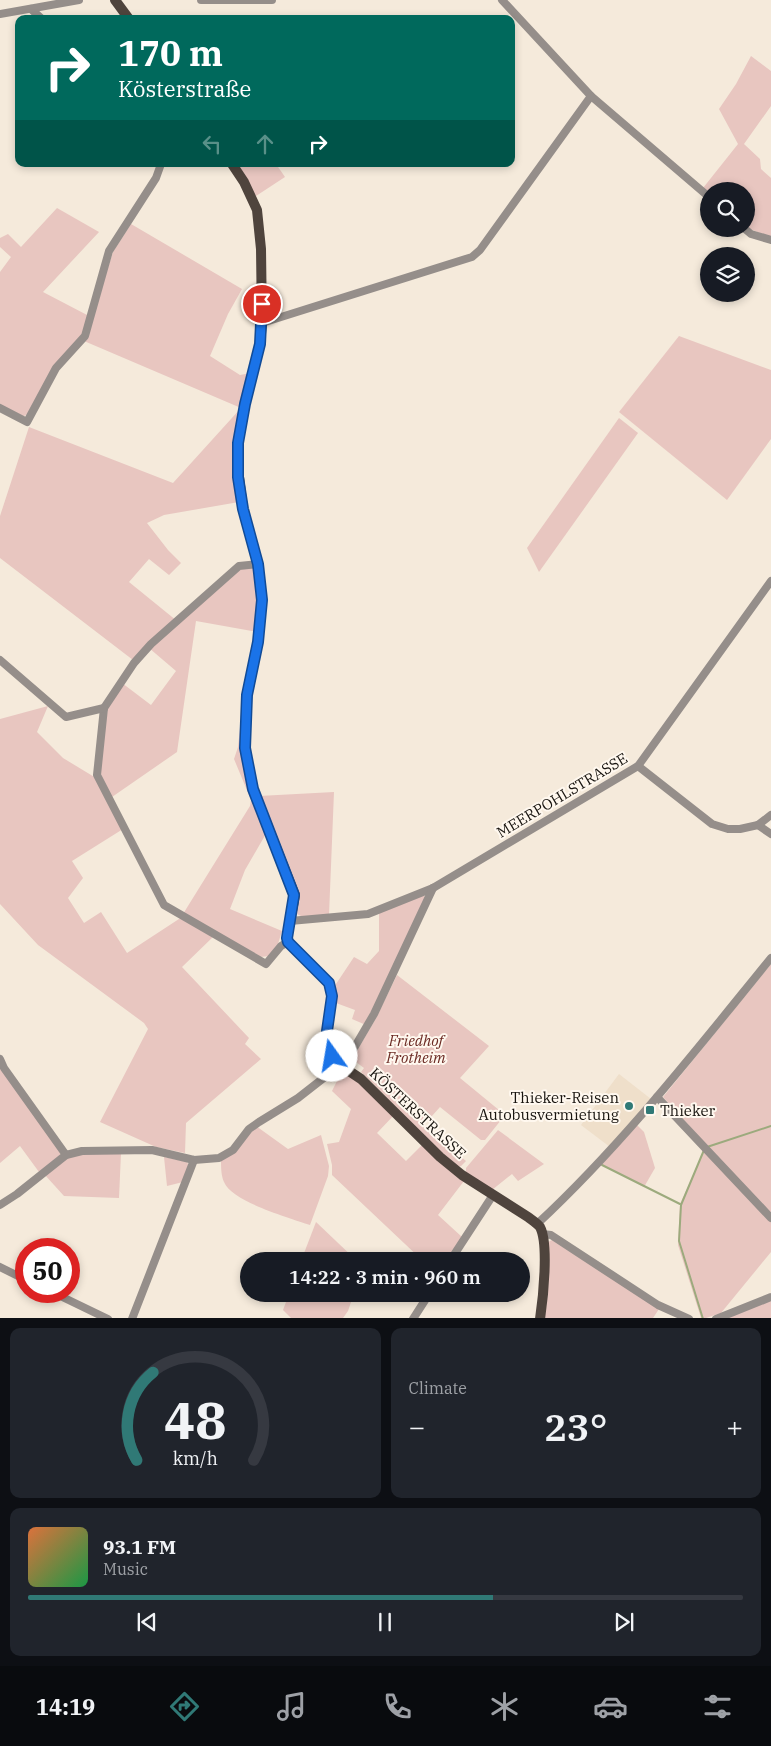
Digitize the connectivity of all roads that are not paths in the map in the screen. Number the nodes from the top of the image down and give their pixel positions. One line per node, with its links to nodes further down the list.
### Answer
1 (79, 0): 6 (street)
2 (115, 0): 9 (main road)
3 (201, 0): 4 (street)
4 (272, 0)
5 (502, 0): 10 (street)
6 (31, 9): 7 (street); 8 (street)
7 (0, 14)
8 (38, 15)
9 (126, 15)
10 (591, 96): 13 (street); 16 (street)
11 (160, 167): 17 (street)
12 (234, 167): 16 (main road)
13 (700, 189)
14 (755, 235): 15 (street)
15 (771, 240)
16 (262, 323): 18 (main road)
17 (0, 408)
18 (258, 564): 21 (street); 27 (main road)
19 (771, 581): 22 (street, MEERPOHLSTRASSE)
20 (0, 660): 21 (street)
21 (104, 708): 28 (street)
22 (638, 766): 24 (street); 26 (street, MEERPOHLSTRASSE)
23 (771, 815): 24 (street)
24 (758, 825): 25 (street)
25 (771, 834)
26 (433, 888): 27 (street, MEERPOHLSTRASSE); 31 (street)
27 (290, 921): 28 (main road)
28 (288, 942): 31 (main road, KÖSTERSTRASSE)
29 (771, 958): 32 (street)
30 (0, 1059): 33 (street)
31 (343, 1066): 34 (street); 35 (main road, KÖSTERSTRASSE)
32 (657, 1097): 37 (street); 38 (street)
33 (66, 1155): 34 (street); 36 (street)
34 (194, 1160): 47 (street)
35 (493, 1195): 38 (main road, KÖSTERSTRASSE); 40 (street)
36 (0, 1205)
37 (771, 1218)
38 (537, 1224): 39 (main road)
39 (542, 1234): 49 (main road); 50 (street)
40 (456, 1252)
41 (0, 1267): 42 (street)
42 (15, 1274)
43 (771, 1297): 51 (street)
44 (424, 1302): 48 (street)
45 (76, 1303): 46 (street)
46 (108, 1318)
47 (132, 1318)
48 (413, 1318)
49 (540, 1318)
50 (688, 1318)
51 (716, 1318)

